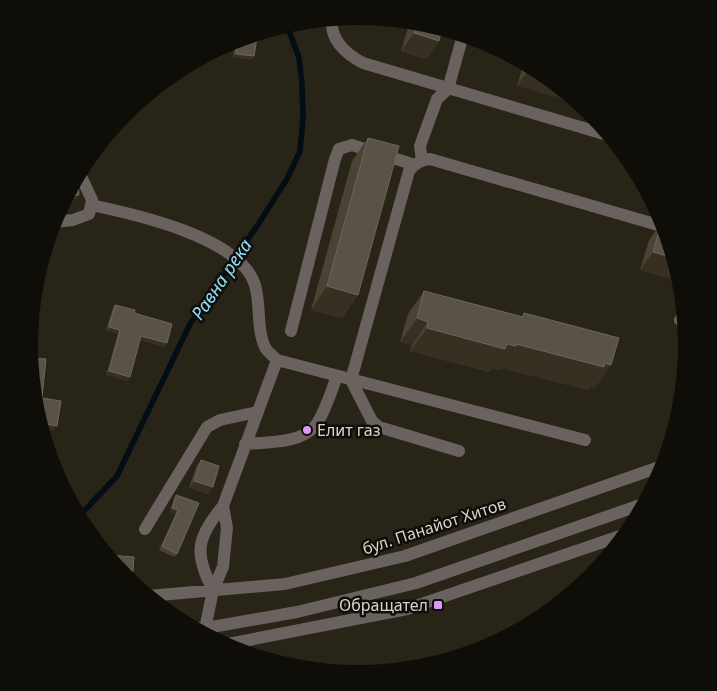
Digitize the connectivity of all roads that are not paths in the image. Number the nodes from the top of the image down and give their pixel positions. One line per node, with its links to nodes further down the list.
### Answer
1 (333, 26): 3 (street)
2 (461, 42): 3 (street)
3 (448, 88): 4 (street); 5 (street)
4 (597, 132)
5 (418, 162): 9 (street); 10 (street); 13 (street)
6 (84, 181): 7 (street)
7 (91, 205): 8 (street); 11 (street)
8 (63, 221)
9 (655, 224)
10 (291, 331)
11 (277, 360): 12 (street); 14 (street)
12 (337, 376): 13 (street); 16 (street)
13 (351, 380): 15 (street); 17 (street)
14 (257, 412): 16 (street); 21 (street)
15 (585, 440)
16 (245, 444): 20 (street)
17 (459, 451)
18 (655, 469): 23 (street, бул. Панайот Хитов)
19 (636, 505): 26 (street)
20 (223, 506): 23 (street); 23 (street)
21 (145, 529)
22 (615, 538): 27 (street)
23 (214, 590): 24 (street, бул. Панайот Хитов); 25 (street)
24 (157, 595)
25 (206, 627)
26 (211, 630)
27 (237, 642)

